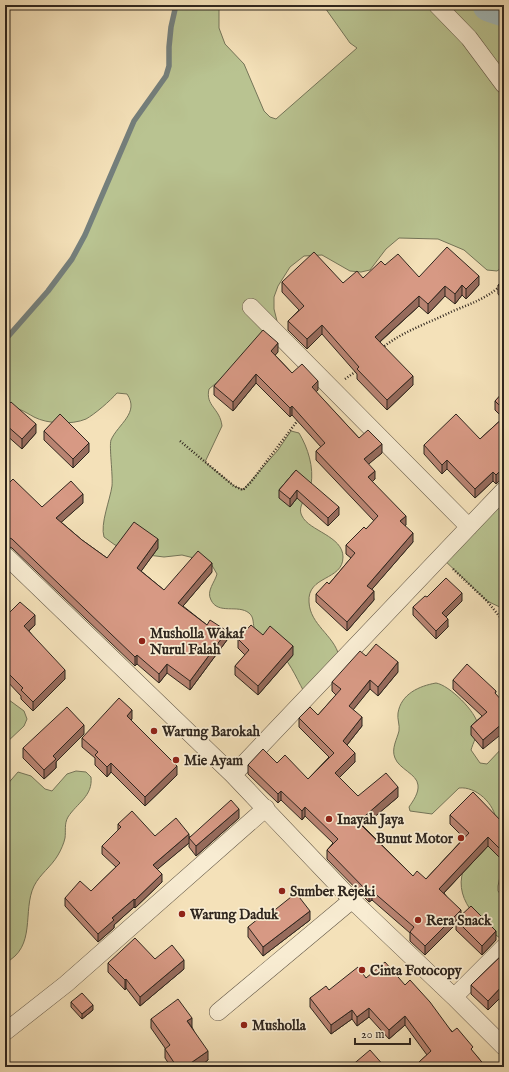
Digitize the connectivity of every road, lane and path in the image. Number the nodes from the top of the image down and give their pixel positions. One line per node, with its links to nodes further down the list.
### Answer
1 (438, 5): 2 (street)
2 (504, 85)
3 (504, 282): 5 (path)
4 (251, 307): 7 (street)
5 (380, 350)
6 (359, 370): 7 (path)
7 (331, 388): 11 (street)
8 (301, 416): 9 (path)
9 (180, 441)
10 (504, 490): 11 (street)
11 (468, 527): 13 (street)
12 (5, 555): 15 (street)
13 (440, 556): 14 (path); 15 (street)
14 (504, 622)
15 (234, 775): 16 (street)
16 (266, 808): 17 (street); 21 (street)
17 (352, 900): 19 (street); 20 (street)
18 (504, 947): 19 (street)
19 (454, 997): 22 (street)
20 (218, 1012)
21 (5, 1032)
22 (504, 1046)

